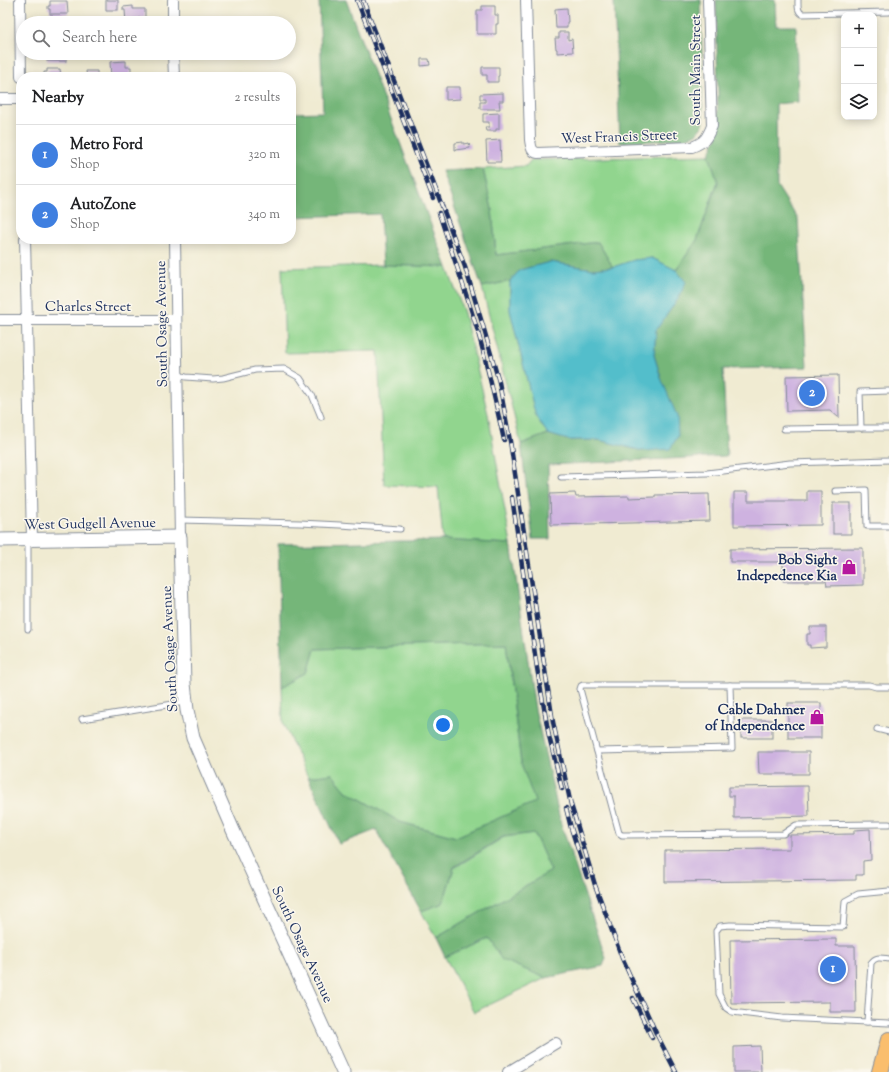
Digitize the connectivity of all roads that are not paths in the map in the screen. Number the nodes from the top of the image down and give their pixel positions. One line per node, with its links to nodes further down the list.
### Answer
1 (20, 0): 7 (street)
2 (173, 0): 8 (street)
3 (526, 0): 15 (street, West Francis Street)
4 (708, 0): 15 (street, South Main Street)
5 (798, 0): 6 (lane)
6 (889, 12)
7 (20, 16)
8 (173, 16)
9 (21, 60): 11 (street)
10 (173, 60): 12 (street)
11 (21, 72)
12 (174, 72)
13 (0, 99): 14 (street)
14 (16, 99)
15 (706, 140)
16 (25, 244): 19 (street)
17 (175, 244): 20 (street, South Osage Avenue)
18 (0, 320): 19 (street, Charles Street)
19 (27, 320): 20 (street, Charles Street); 34 (street)
20 (176, 320): 21 (street, South Osage Avenue)
21 (177, 369): 23 (lane); 30 (street, South Osage Avenue)
22 (889, 391): 24 (lane)
23 (321, 417)
24 (861, 428): 25 (lane); 26 (lane)
25 (889, 428)
26 (784, 429)
27 (889, 460): 28 (lane)
28 (561, 477)
29 (835, 491): 31 (lane)
30 (180, 520): 32 (lane); 33 (street, South Osage Avenue)
31 (889, 526)
32 (400, 529)
33 (180, 537): 34 (street, West Gudgell Avenue); 39 (street, South Osage Avenue)
34 (30, 539): 35 (street, West Gudgell Avenue); 36 (lane)
35 (0, 540)
36 (28, 629)
37 (730, 685): 38 (lane); 43 (lane); 43 (lane)
38 (889, 687)
39 (186, 702): 40 (lane); 51 (street, South Osage Avenue)
40 (82, 720)
41 (877, 729): 42 (lane)
42 (889, 732)
43 (597, 751): 44 (lane)
44 (889, 824)
45 (889, 891): 47 (lane)
46 (889, 959): 47 (lane)
47 (866, 1022): 48 (lane)
48 (889, 1023)
49 (556, 1043): 52 (street)
50 (888, 1048): 53 (main road)
51 (343, 1072)
52 (508, 1072)
53 (880, 1072)

